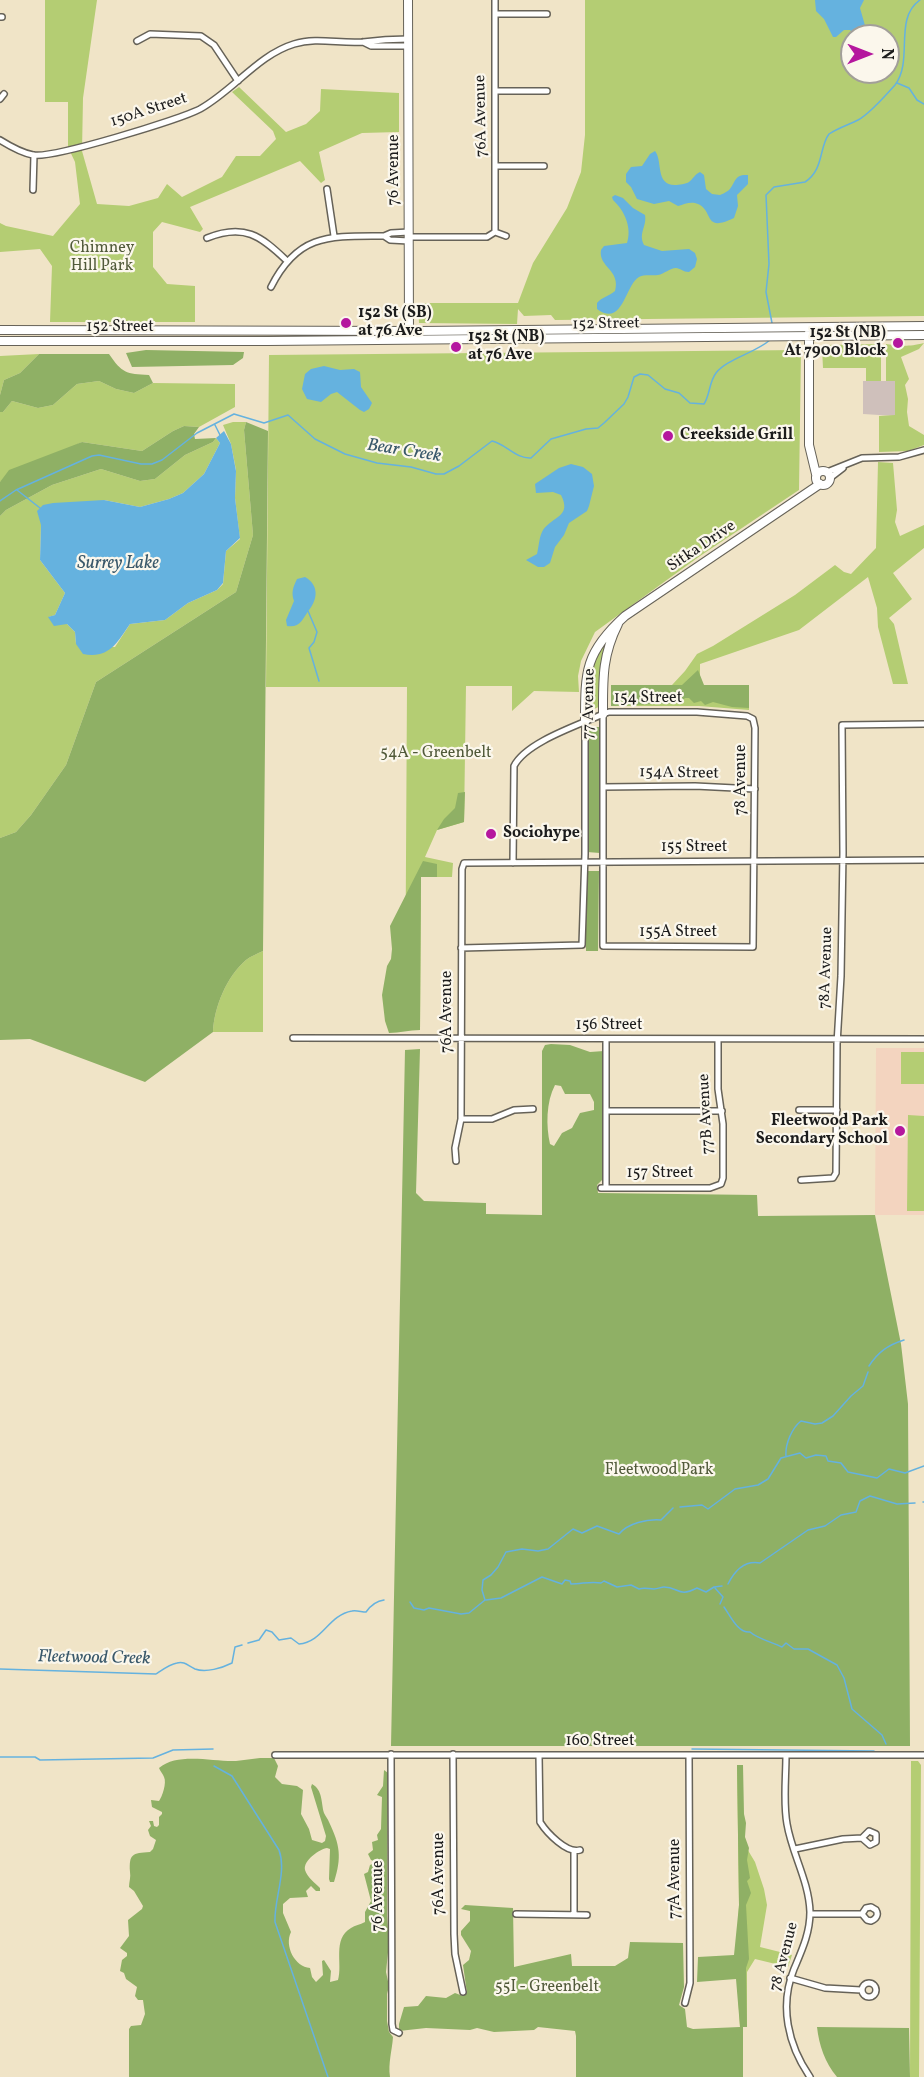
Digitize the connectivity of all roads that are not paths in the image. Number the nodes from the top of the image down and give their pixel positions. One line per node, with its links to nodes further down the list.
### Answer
1 (408, 0): 6 (main road, 76 Avenue)
2 (495, 0): 3 (street, 76A Avenue)
3 (495, 14): 4 (street); 8 (street, 76A Avenue)
4 (547, 14)
5 (137, 41): 7 (street)
6 (408, 43): 7 (street, 150A Street); 19 (main road, 76 Avenue)
7 (238, 81): 11 (street, 150A Street)
8 (495, 91): 9 (street); 12 (street, 76A Avenue)
9 (547, 91)
10 (0, 140): 11 (street)
11 (34, 155): 15 (street)
12 (496, 166): 13 (street); 16 (street, 76A Avenue)
13 (544, 166)
14 (327, 189): 17 (street)
15 (33, 190)
16 (495, 232): 18 (street); 19 (street)
17 (334, 236): 19 (street); 21 (street)
18 (506, 236)
19 (409, 237): 26 (main road, 76 Avenue)
20 (207, 238): 21 (street)
21 (286, 260): 22 (street)
22 (271, 287)
23 (809, 326): 24 (main road, 152 Street); 26 (main road, 152 Street); 28 (main road)
24 (924, 326)
25 (0, 330): 26 (main road, 152 Street)
26 (409, 331): 29 (main road, 76 Avenue)
27 (924, 335): 28 (main road, 152 Street)
28 (809, 336): 29 (main road, 152 Street); 32 (main road)
29 (409, 340): 30 (main road, 152 Street)
30 (0, 341)
31 (924, 450): 32 (street)
32 (822, 476): 33 (main road, Sitka Drive)
33 (620, 620): 34 (main road, 77 Avenue); 36 (main road, 77 Avenue)
34 (603, 714): 35 (street, 154 Street); 36 (street, 154 Street); 38 (street, 77 Avenue)
35 (754, 721): 39 (street, 78 Avenue)
36 (585, 722): 43 (street, 77 Avenue); 46 (street, 154 Street)
37 (924, 724): 40 (street, 78A Avenue)
38 (603, 787): 39 (street, 154A Street); 44 (street, 77 Avenue)
39 (755, 789): 42 (street, 78 Avenue)
40 (843, 860): 41 (street, 155 Street); 42 (street, 155 Street); 53 (street, 78A Avenue)
41 (924, 860)
42 (754, 861): 44 (street, 155 Street); 48 (street, 78 Avenue)
43 (585, 862): 44 (street, 155 Street); 46 (street, 155 Street); 49 (street, 77 Avenue)
44 (602, 862): 47 (street, 77 Avenue)
45 (464, 863): 46 (street, 155 Street); 49 (street, 76A Avenue)
46 (513, 863)
47 (603, 946): 48 (street, 155A Street)
48 (753, 947)
49 (461, 948): 51 (street, 76A Avenue)
50 (293, 1038): 51 (street, 156 Street)
51 (460, 1039): 52 (street, 156 Street); 61 (street, 76A Avenue)
52 (606, 1039): 55 (street, 156 Street); 59 (street)
53 (837, 1039): 54 (street, 156 Street); 55 (street, 156 Street); 58 (street, 78A Avenue)
54 (924, 1039)
55 (718, 1040): 60 (street, 77B Avenue)
56 (533, 1109): 61 (street)
57 (800, 1110): 58 (street)
58 (837, 1110): 63 (street, 78A Avenue)
59 (606, 1111): 60 (street); 64 (street, 157 Street)
60 (722, 1111): 64 (street, 77B Avenue)
61 (461, 1119): 62 (street, 76A Avenue)
62 (456, 1161)
63 (801, 1180)
64 (719, 1185)
65 (391, 1754): 66 (street, 160 Street); 67 (street, 160 Street); 83 (street, 76 Avenue)
66 (453, 1754): 68 (street, 160 Street); 81 (street, 76A Avenue)
67 (275, 1755)
68 (539, 1755): 69 (street, 160 Street); 75 (street)
69 (689, 1755): 70 (street, 160 Street); 82 (street, 77A Avenue)
70 (786, 1755): 71 (street, 160 Street); 73 (street, 78 Avenue)
71 (924, 1755)
72 (862, 1838): 73 (street)
73 (795, 1849): 76 (street, 78 Avenue)
74 (516, 1914): 75 (street)
75 (574, 1914): 78 (street)
76 (810, 1914): 77 (street); 79 (street, 78 Avenue)
77 (862, 1914)
78 (587, 1915)
79 (790, 1978): 80 (street); 84 (street, 78 Avenue)
80 (861, 1990)
81 (463, 1992)
82 (685, 2003)
83 (399, 2033)
84 (810, 2077)

